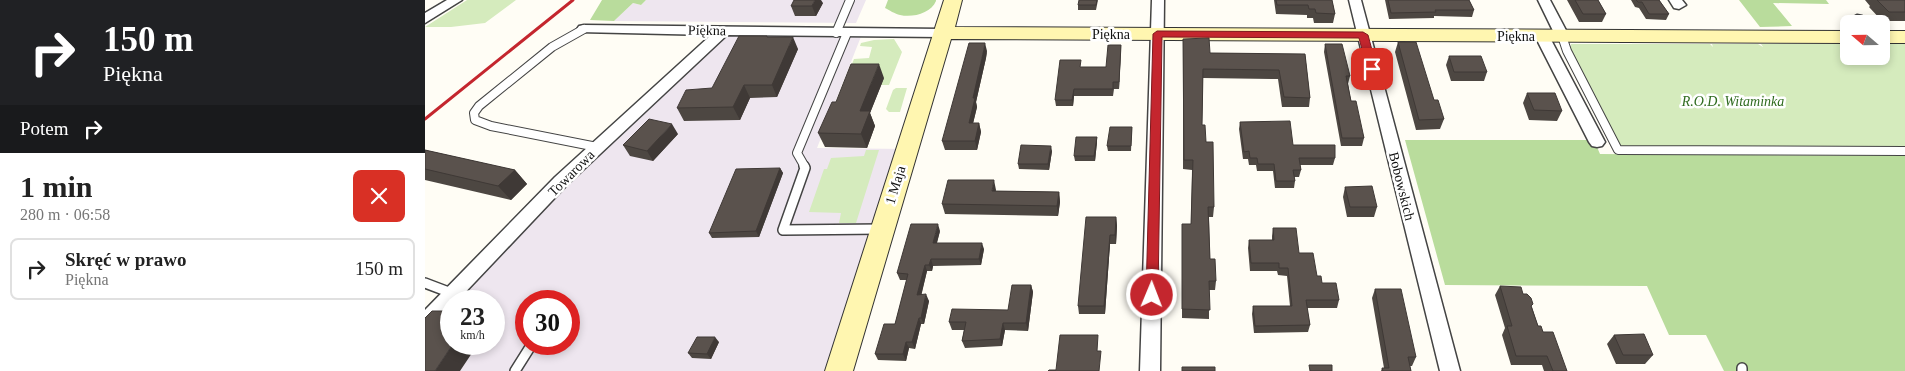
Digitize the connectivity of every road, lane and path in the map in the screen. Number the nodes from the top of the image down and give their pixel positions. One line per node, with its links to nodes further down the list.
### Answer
1 (455, 0): 7 (street)
2 (850, 0): 10 (lane)
3 (953, 0): 11 (street, 1 Maja)
4 (1158, 0): 12 (street)
5 (1355, 0): 13 (street, Bobowskich)
6 (1544, 0): 14 (street)
7 (428, 17)
8 (584, 29): 9 (street, Piękna); 19 (lane)
9 (723, 31): 10 (street, Piękna); 19 (street, Towarowa)
10 (841, 33): 11 (street, Piękna); 21 (lane)
11 (942, 33): 12 (street, Piękna); 21 (street, 1 Maja)
12 (1157, 34): 13 (street, Piękna); 30 (street)
13 (1363, 35): 14 (street, Piękna); 31 (street, Bobowskich)
14 (1552, 36): 15 (street, Piękna); 18 (street); 20 (lane)
15 (1840, 37)
16 (1890, 37): 17 (street)
17 (1905, 37)
18 (1597, 142)
19 (597, 147): 24 (street, Towarowa)
20 (1905, 152)
21 (882, 229): 29 (street, 1 Maja)
22 (425, 283): 23 (lane)
23 (443, 290)
24 (458, 290)
25 (440, 308): 26 (street, Towarowa)
26 (425, 322)
27 (525, 355): 28 (lane)
28 (515, 371)
29 (839, 371)
30 (1150, 371)
31 (1450, 371)

